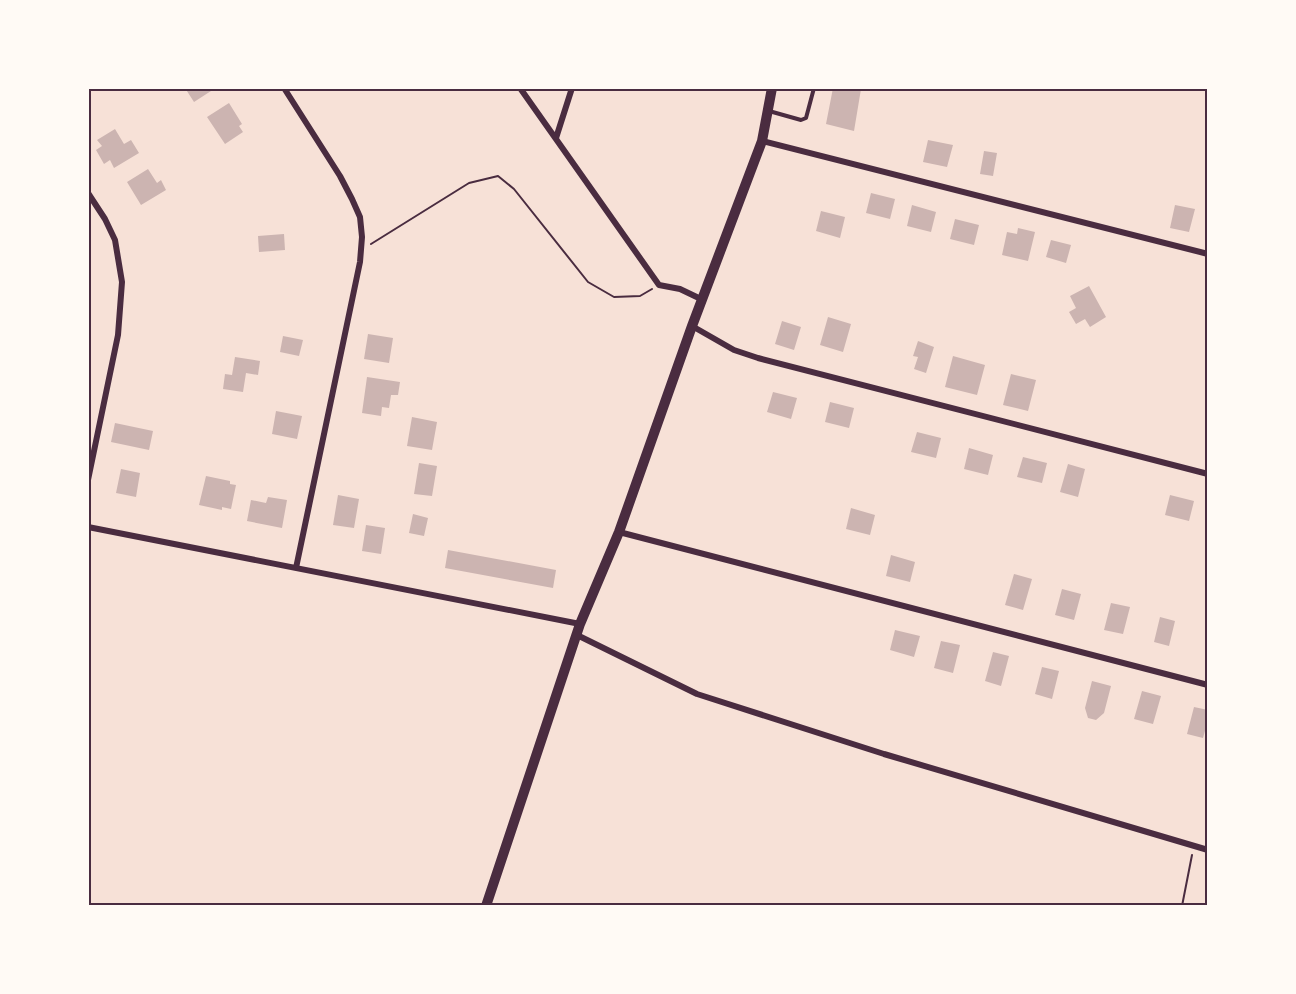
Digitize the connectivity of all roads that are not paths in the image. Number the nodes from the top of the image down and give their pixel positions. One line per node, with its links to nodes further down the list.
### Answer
1 (284, 88): 17 (street)
2 (520, 88): 7 (street)
3 (572, 88): 7 (street)
4 (772, 88): 6 (main road)
5 (814, 88): 6 (lane)
6 (768, 110): 8 (main road)
7 (556, 138): 11 (street)
8 (762, 141): 10 (street); 11 (main road)
9 (88, 193): 14 (street)
10 (1208, 254)
11 (703, 300): 12 (main road)
12 (692, 326): 13 (street); 16 (main road)
13 (1208, 474)
14 (88, 480)
15 (88, 527): 17 (street)
16 (619, 532): 18 (main road); 20 (street)
17 (296, 568): 18 (street)
18 (580, 624): 19 (main road)
19 (577, 635): 21 (street); 22 (main road)
20 (1208, 685)
21 (1208, 850)
22 (486, 906)

